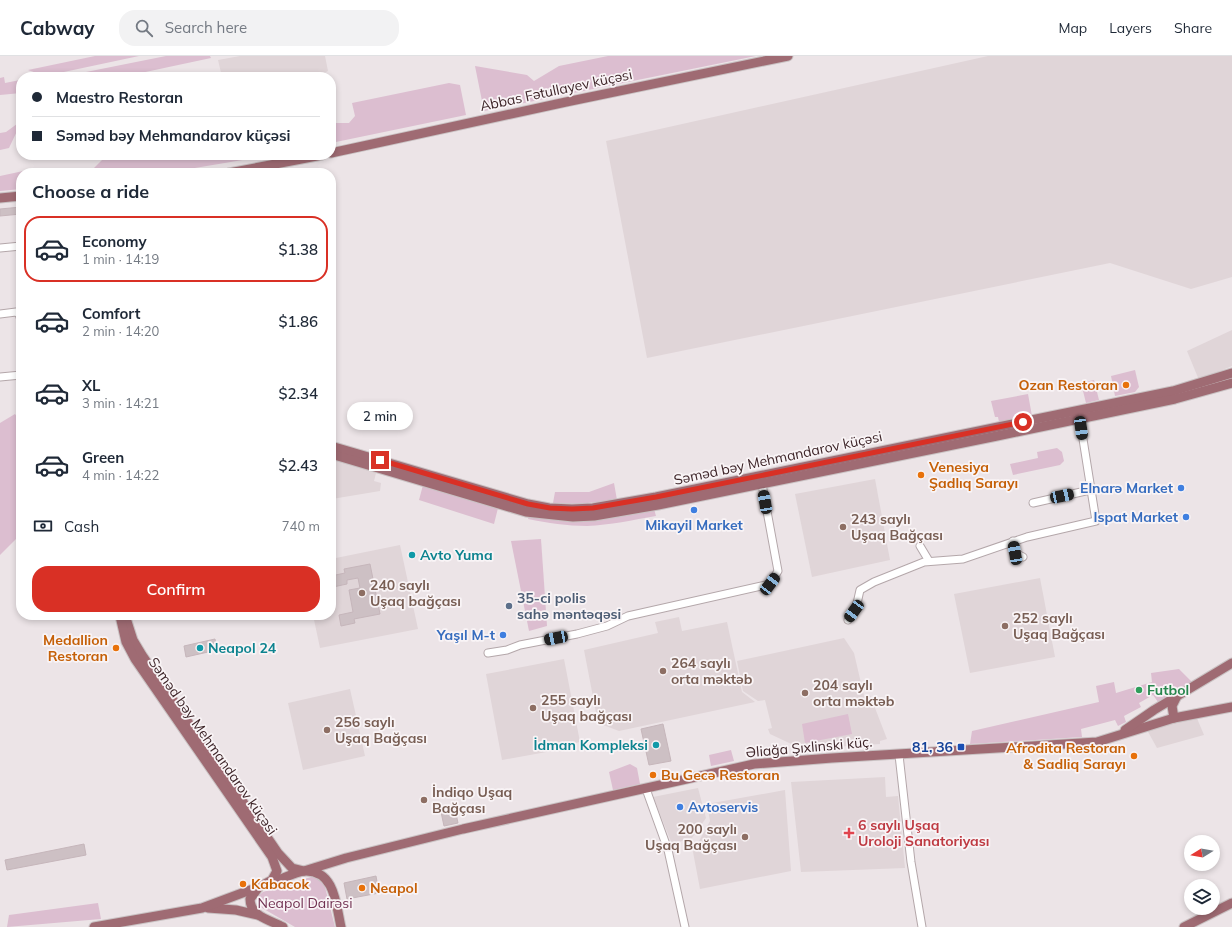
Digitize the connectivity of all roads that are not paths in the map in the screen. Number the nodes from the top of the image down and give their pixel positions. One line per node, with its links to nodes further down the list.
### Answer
1 (788, 56): 2 (main road, Abbas Fətullayev küçəsi)
2 (336, 152)
3 (304, 160): 4 (main road)
4 (276, 168)
5 (16, 196): 6 (main road)
6 (0, 198)
7 (16, 246): 8 (street)
8 (0, 248)
9 (16, 310): 10 (street)
10 (0, 314)
11 (1232, 373): 15 (main road, Səməd bəy Mehmandarov küçəsi)
12 (16, 376): 13 (street)
13 (0, 378)
14 (1232, 383): 15 (main road, Səməd bəy Mehmandarov küçəsi)
15 (1079, 414): 16 (main road, Səməd bəy Mehmandarov küçəsi); 18 (main road, Səməd bəy Mehmandarov küçəsi); 19 (street)
16 (336, 447)
17 (336, 455): 18 (main road, Səməd bəy Mehmandarov küçəsi)
18 (762, 484): 28 (street)
19 (1090, 490): 20 (street); 21 (street)
20 (1033, 503)
21 (1013, 541): 23 (street); 24 (street)
22 (920, 546): 24 (street)
23 (1023, 557)
24 (929, 561): 27 (street)
25 (120, 620): 38 (main road, Səməd bəy Mehmandarov küçəsi)
26 (127, 620): 37 (main road, Səməd bəy Mehmandarov küçəsi)
27 (848, 620)
28 (488, 653)
29 (1232, 663): 30 (main road)
30 (1178, 695): 32 (main road); 33 (main road)
31 (1232, 707): 32 (main road, Əliağa Şıxlinski küç.)
32 (1174, 718): 33 (main road, Əliağa Şıxlinski küç.)
33 (1117, 736): 34 (main road, Əliağa Şıxlinski küç.)
34 (899, 755): 35 (main road, Əliağa Şıxlinski küç.); 49 (street)
35 (646, 789): 36 (main road, Əliağa Şıxlinski küç.); 48 (street)
36 (346, 858): 37 (main road, Əliağa Şıxlinski küç.); 39 (main road)
37 (304, 871): 38 (main road, Əliağa Şıxlinski küç.); 39 (main road, Səməd bəy Mehmandarov küçəsi)
38 (261, 886): 41 (main road, Əliağa Şıxlinski küç.); 43 (main road)
39 (332, 891): 42 (main road)
40 (1232, 903): 50 (main road)
41 (202, 908): 43 (main road); 44 (main road)
42 (337, 913): 46 (main road); 47 (street)
43 (259, 916): 45 (main road)
44 (94, 927)
45 (284, 927)
46 (341, 927)
47 (344, 927)
48 (685, 927)
49 (922, 927)
50 (1184, 927)

